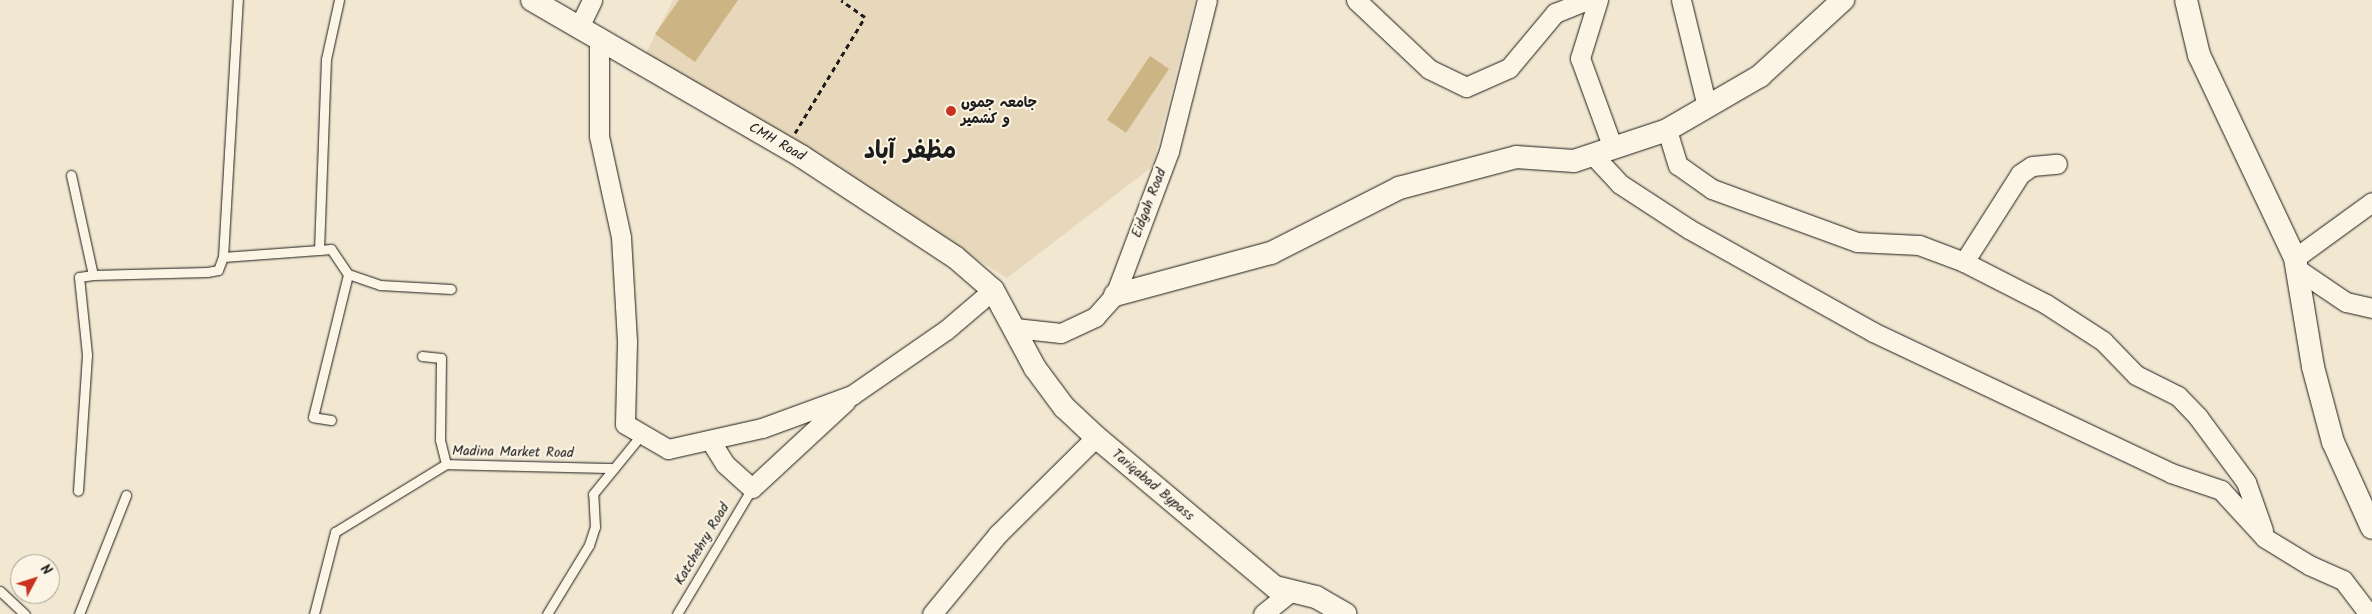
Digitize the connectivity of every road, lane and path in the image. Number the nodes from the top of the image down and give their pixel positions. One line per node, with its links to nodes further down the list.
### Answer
1 (238, 0): 23 (lane)
2 (339, 0): 22 (lane)
3 (532, 0): 13 (street, CMH Road)
4 (592, 0): 13 (street)
5 (841, 0): 17 (path)
6 (1207, 0): 29 (street, Eidgah Road)
7 (1356, 0): 8 (street)
8 (1588, 0)
9 (1598, 0): 18 (street)
10 (1682, 0): 15 (street)
11 (1842, 0): 15 (street)
12 (2186, 0): 25 (street)
13 (579, 27): 14 (street, CMH Road)
14 (599, 39): 17 (street, CMH Road); 36 (street)
15 (1707, 107): 16 (street)
16 (1668, 130): 18 (street); 24 (street)
17 (787, 147): 30 (street, CMH Road)
18 (1603, 152): 29 (street); 45 (street)
19 (2057, 164): 24 (street)
20 (71, 175): 27 (lane)
21 (2372, 202): 25 (street)
22 (319, 250): 23 (lane); 26 (lane)
23 (223, 257): 27 (lane)
24 (1964, 262): 45 (street)
25 (2298, 265): 31 (street); 44 (street)
26 (348, 274): 28 (lane); 35 (lane)
27 (93, 275): 42 (lane)
28 (451, 289)
29 (1115, 294): 32 (street, Eidgah Road)
30 (999, 298): 32 (street, Tariqabad Bypass); 34 (street)
31 (2372, 308)
32 (1015, 328): 37 (street, Tariqabad Bypass)
33 (422, 356): 39 (lane)
34 (852, 395): 38 (street); 41 (street)
35 (332, 420)
36 (642, 434): 38 (street); 40 (lane)
37 (1096, 437): 47 (street, Tariqabad Bypass); 53 (street)
38 (710, 440): 41 (street)
39 (446, 464): 40 (lane, Madina Market Road); 50 (lane, Madina Market Road)
40 (614, 468): 51 (lane)
41 (752, 488): 52 (lane, Katchehry Road)
42 (78, 491)
43 (126, 495): 49 (lane)
44 (2372, 528)
45 (2265, 538): 56 (street)
46 (0, 591): 48 (lane)
47 (1291, 591): 54 (street); 55 (street, Tariqabad Bypass)
48 (25, 614)
49 (79, 614)
50 (314, 614)
51 (547, 614)
52 (677, 614)
53 (932, 614)
54 (1263, 614)
55 (1345, 614)
56 (2369, 614)

